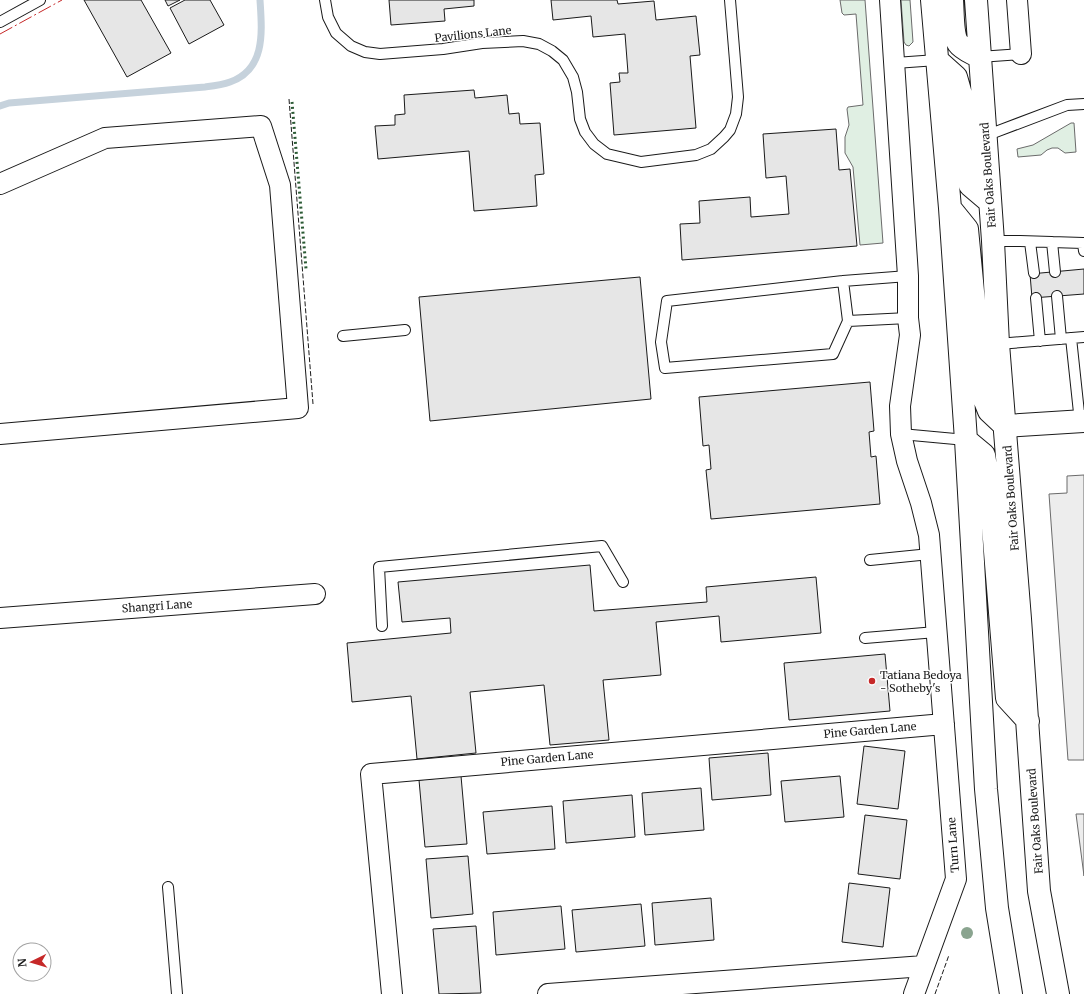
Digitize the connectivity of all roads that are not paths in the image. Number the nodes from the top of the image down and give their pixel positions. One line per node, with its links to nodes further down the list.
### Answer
1 (40, 0): 9 (lane)
2 (325, 0): 3 (lane, Pavilions Lane)
3 (730, 0)
4 (890, 0): 13 (street)
5 (932, 0): 12 (main road)
6 (952, 0): 11 (main road)
7 (976, 0): 11 (main road, Fair Oaks Boulevard)
8 (1017, 0): 10 (street)
9 (0, 22)
10 (1021, 54): 11 (lane)
11 (979, 57): 15 (main road, Fair Oaks Boulevard)
12 (937, 60): 13 (lane); 17 (main road); 18 (main road)
13 (895, 63): 25 (street)
14 (1084, 104): 15 (lane)
15 (985, 136): 17 (main road, Fair Oaks Boulevard)
16 (0, 184): 40 (street)
17 (990, 202): 19 (main road, Fair Oaks Boulevard)
18 (950, 208): 39 (main road); 42 (main road)
19 (993, 241): 20 (lane); 36 (main road, Fair Oaks Boulevard)
20 (1030, 242): 21 (lane); 24 (lane)
21 (1052, 242): 22 (lane); 23 (lane)
22 (1084, 245)
23 (1055, 272)
24 (1034, 273)
25 (908, 276): 26 (lane); 29 (street)
26 (843, 281): 30 (lane); 30 (lane)
27 (1057, 296): 34 (lane)
28 (1036, 298): 35 (lane)
29 (908, 318): 30 (lane); 41 (street)
30 (848, 321)
31 (405, 330): 32 (lane)
32 (343, 336)
33 (1084, 337): 34 (lane)
34 (1066, 339): 35 (lane); 37 (lane)
35 (1040, 341): 36 (lane)
36 (998, 344): 39 (main road, Fair Oaks Boulevard)
37 (1080, 374): 38 (lane)
38 (1082, 422): 39 (main road)
39 (1005, 426): 51 (main road, Fair Oaks Boulevard)
40 (0, 434)
41 (901, 434): 42 (lane); 43 (street)
42 (966, 440): 51 (main road); 59 (main road)
43 (930, 554): 44 (lane); 49 (street)
44 (870, 560)
45 (623, 582): 48 (lane)
46 (315, 594): 47 (street, Shangri Lane)
47 (0, 618)
48 (382, 626)
49 (936, 632): 50 (lane); 52 (street)
50 (864, 638)
51 (1028, 721): 60 (main road, Fair Oaks Boulevard)
52 (944, 730): 54 (street, Turn Lane); 56 (street, Pine Garden Lane)
53 (168, 887): 55 (lane)
54 (924, 966): 57 (street); 58 (street, Turn Lane)
55 (177, 994)
56 (392, 994)
57 (548, 994)
58 (914, 994)
59 (1011, 994)
60 (1058, 994)

